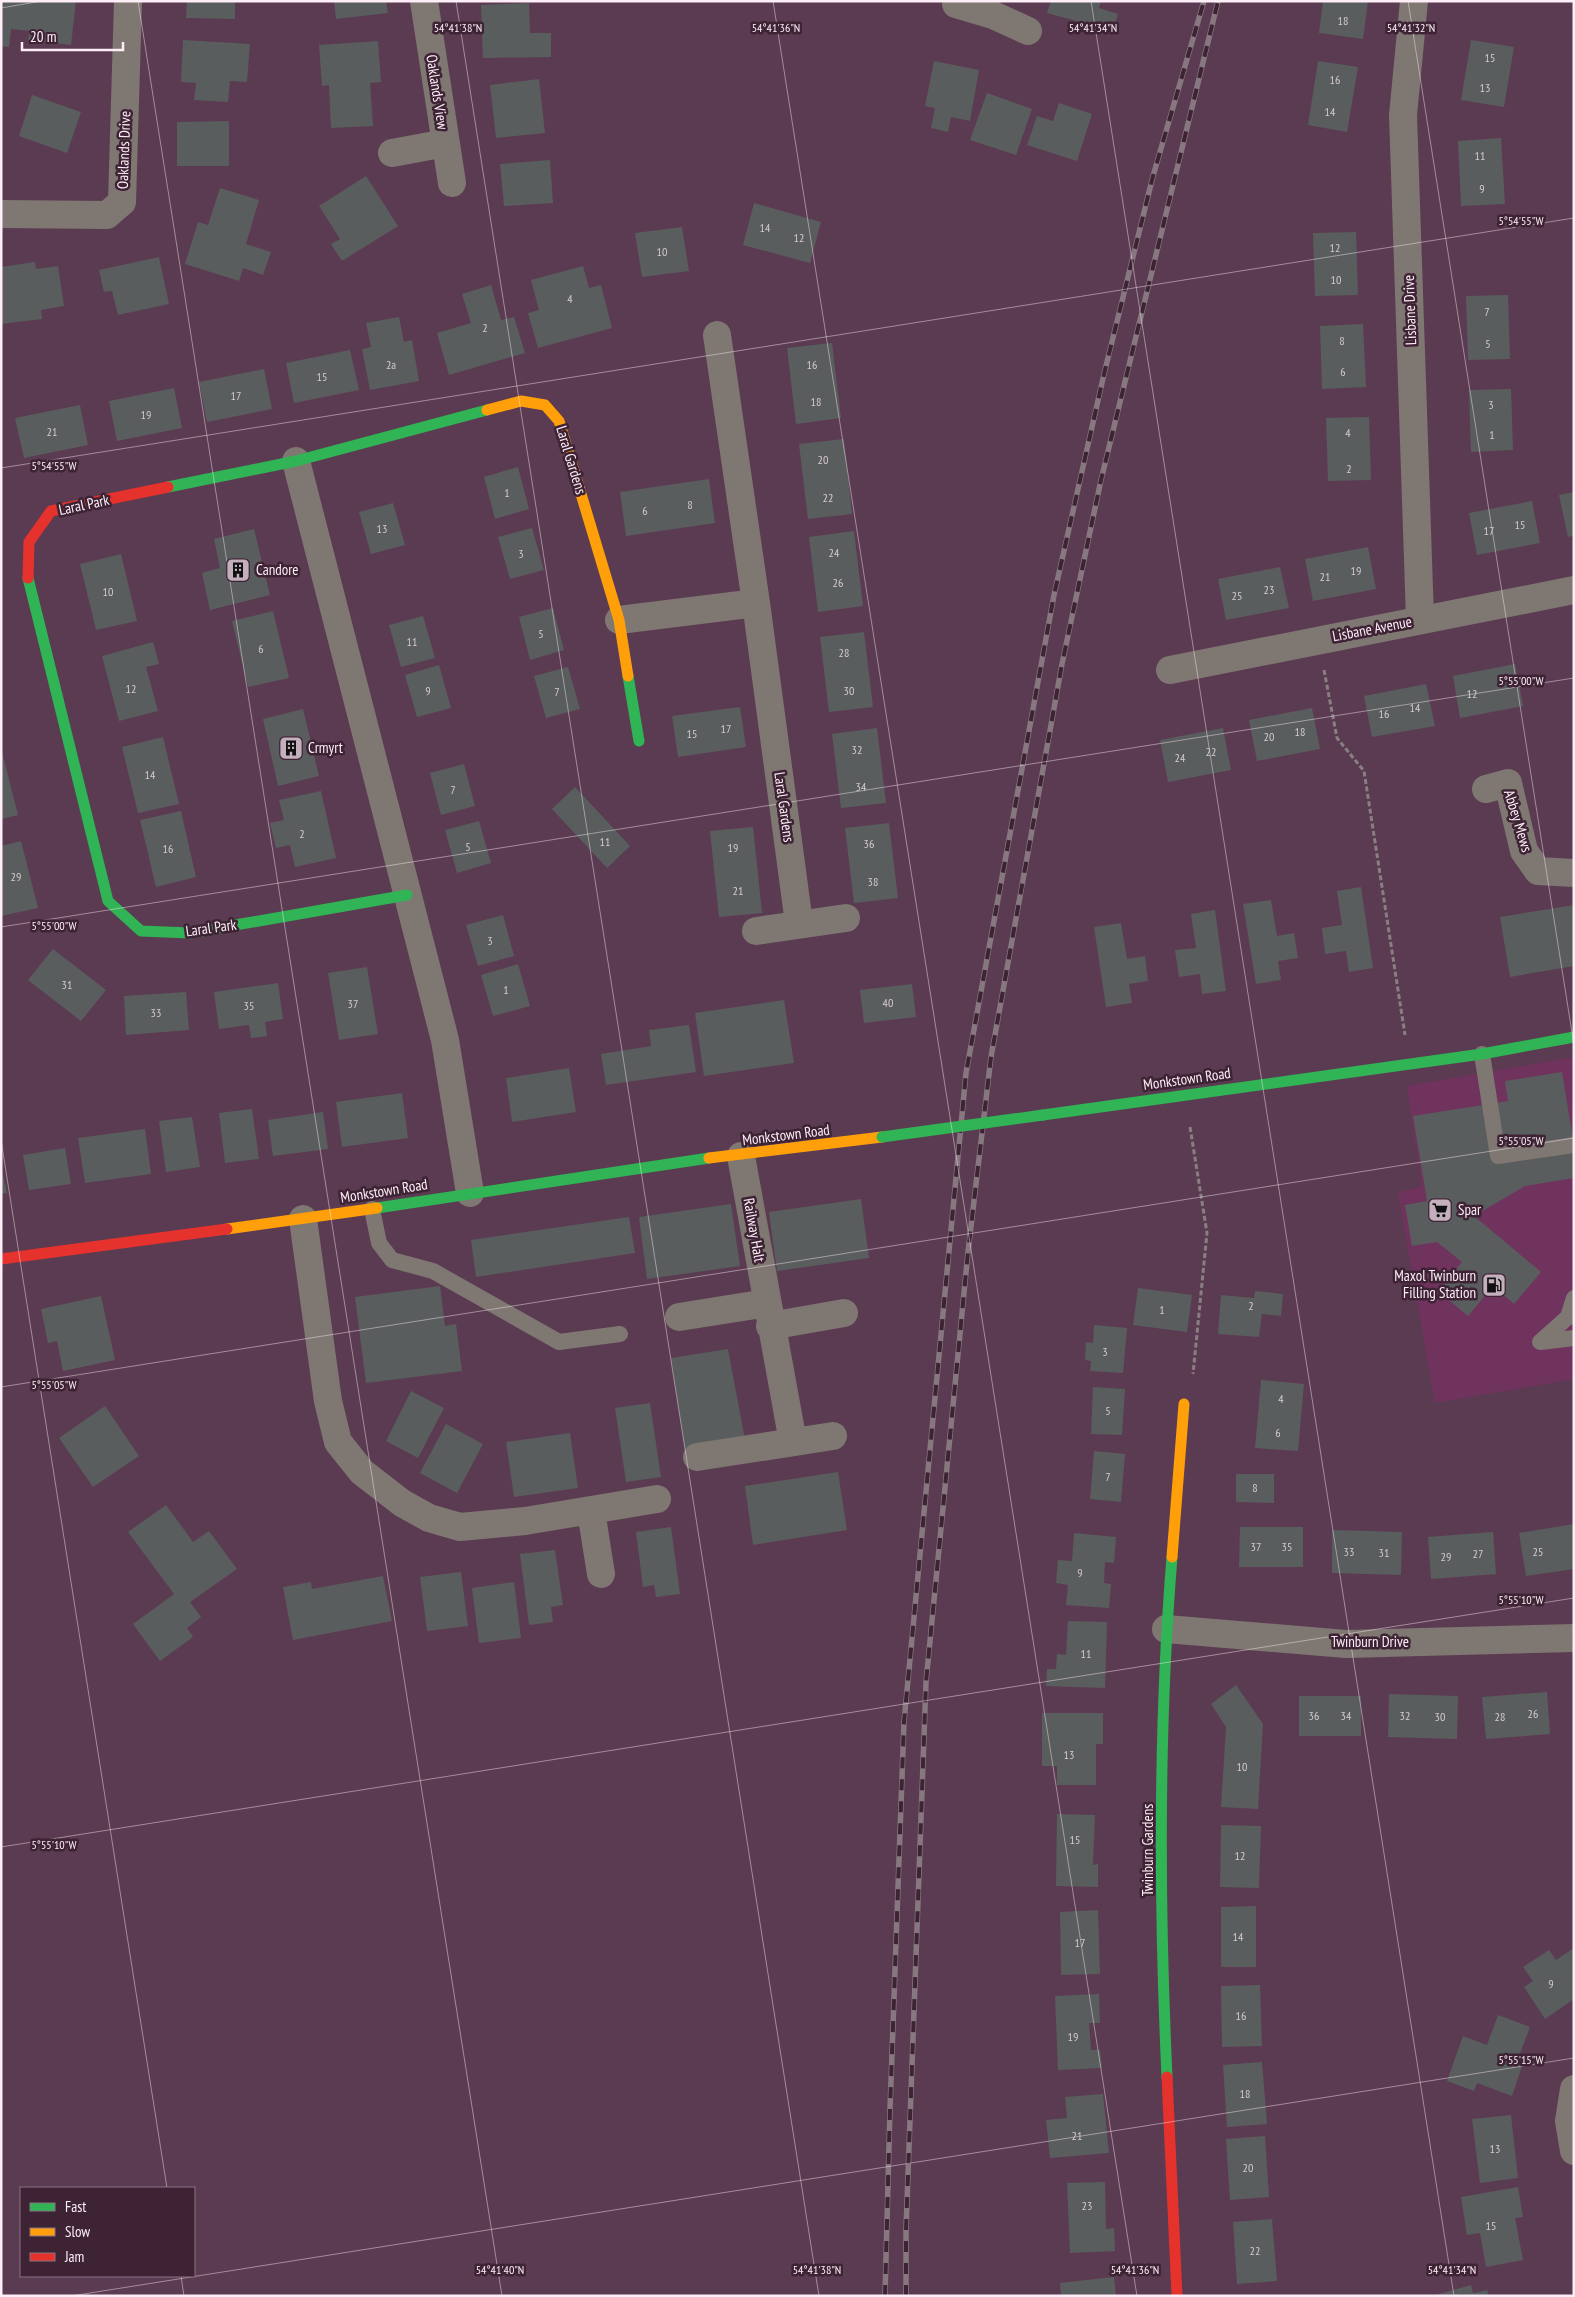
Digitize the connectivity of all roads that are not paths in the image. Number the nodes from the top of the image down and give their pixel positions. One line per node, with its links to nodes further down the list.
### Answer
1 (128, 1): 10 (street, Oaklands Drive)
2 (424, 1): 7 (street, Oaklands View)
3 (1414, 1): 15 (street, Lisbane Drive)
4 (956, 4): 5 (street)
5 (994, 8): 6 (street)
6 (1028, 30)
7 (446, 143): 8 (street); 9 (street, Oaklands View)
8 (392, 153)
9 (452, 183)
10 (1, 214)
11 (717, 335): 14 (street, Laral Gardens)
12 (296, 461): 16 (street, Laral Gardens); 21 (street); 21 (street, Laral Park)
13 (1574, 590): 15 (street, Lisbane Avenue)
14 (756, 603): 16 (street); 23 (street, Laral Gardens)
15 (1420, 619): 17 (street, Lisbane Avenue)
16 (620, 620): 18 (street, Laral Gardens)
17 (1170, 670)
18 (639, 741)
19 (1486, 789): 20 (street, Abbey Mews)
20 (1574, 873)
21 (407, 895): 29 (street)
22 (846, 918): 23 (street)
23 (799, 923): 24 (street)
24 (756, 931)
25 (1573, 1041): 26 (street, Monkstown Road)
26 (1482, 1054): 27 (lane); 28 (street, Monkstown Road, bridge)
27 (1574, 1144)
28 (741, 1156): 29 (street, Monkstown Road); 35 (street, Railway Halt)
29 (470, 1193): 30 (street, Monkstown Road)
30 (372, 1209): 31 (street, Monkstown Road); 37 (lane)
31 (303, 1219): 32 (street, Monkstown Road); 44 (street)
32 (1, 1259)
33 (1574, 1298): 38 (lane)
34 (844, 1313): 35 (street)
35 (768, 1315): 36 (street); 41 (street, Railway Halt)
36 (678, 1317)
37 (620, 1334)
38 (1574, 1338)
39 (1184, 1404): 46 (street, Twinburn Gardens)
40 (833, 1436): 41 (street)
41 (793, 1442): 42 (street)
42 (697, 1457)
43 (656, 1499): 44 (street)
44 (592, 1511): 45 (street)
45 (602, 1574)
46 (1166, 1629): 47 (street, Twinburn Drive); 50 (street, Twinburn Gardens)
47 (1574, 1638)
48 (1574, 2089): 49 (street)
49 (1574, 2151)
50 (1177, 2296)

